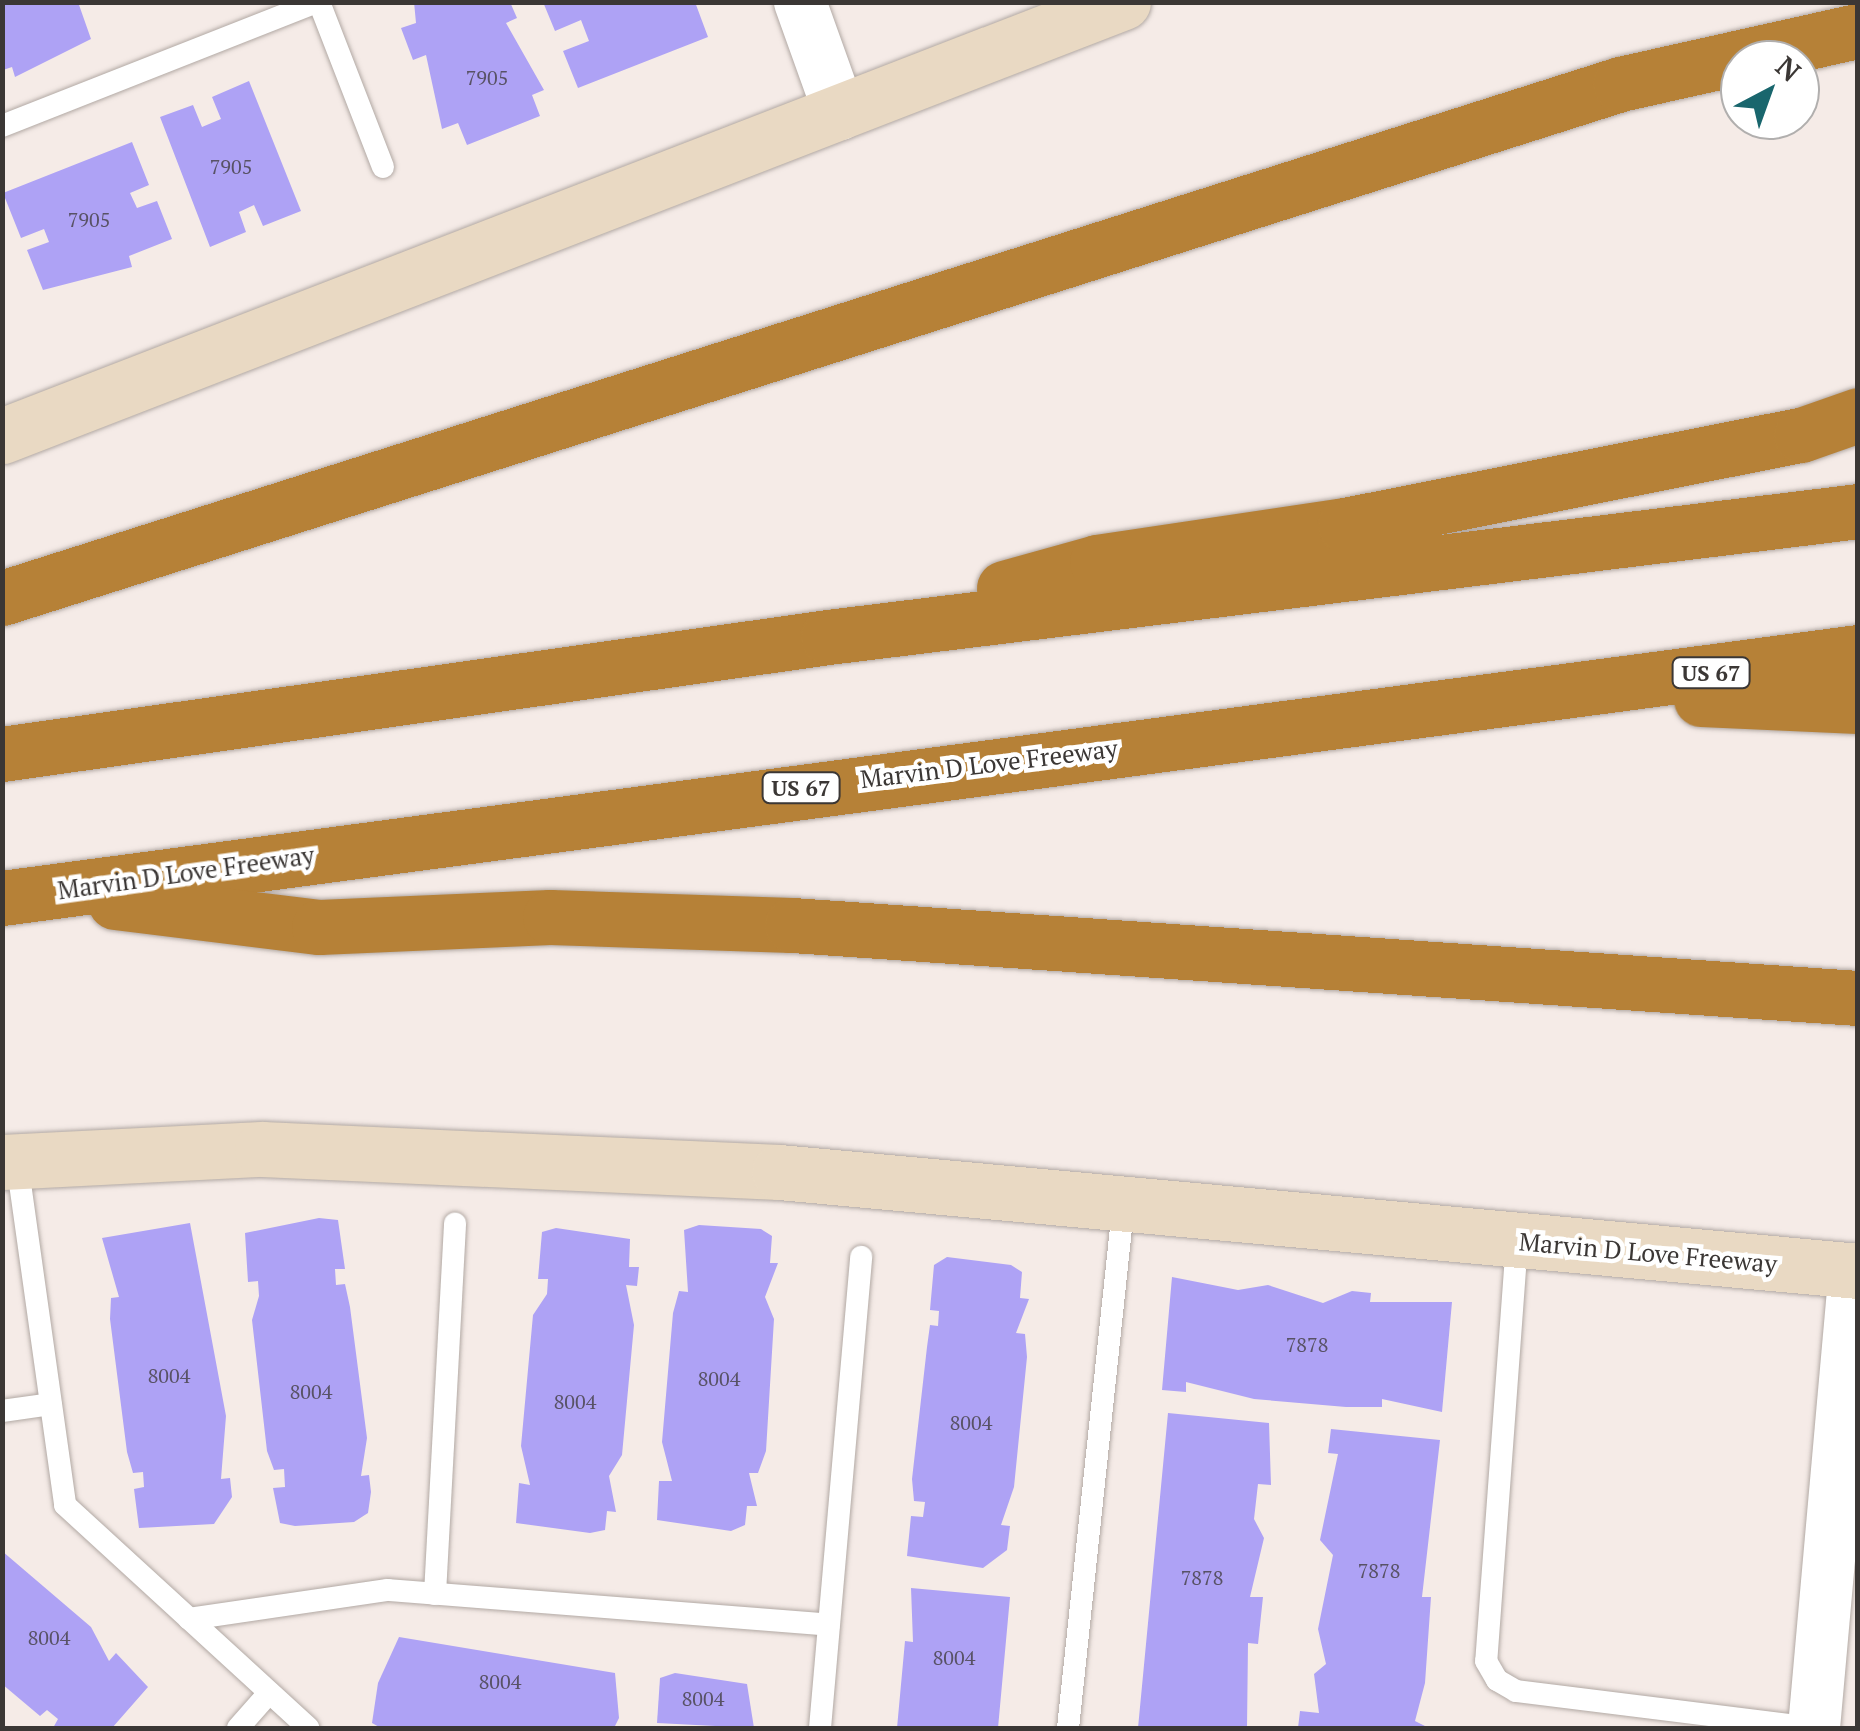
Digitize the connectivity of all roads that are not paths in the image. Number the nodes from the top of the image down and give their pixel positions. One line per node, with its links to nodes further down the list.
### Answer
1 (318, 2): 6 (lane); 7 (lane)
2 (800, 2): 5 (street)
3 (1123, 2): 5 (main road)
4 (1858, 31): 11 (highway)
5 (840, 114): 9 (main road)
6 (2, 126)
7 (383, 166)
8 (1858, 415): 12 (highway)
9 (2, 436)
10 (1858, 511): 12 (highway)
11 (2, 598)
12 (828, 637): 16 (highway)
13 (1858, 652): 14 (highway, Marvin D Love Freeway / US 67)
14 (1565, 693): 15 (highway); 17 (highway, Marvin D Love Freeway / US 67)
15 (1858, 706)
16 (2, 754)
17 (20, 896): 18 (highway)
18 (1858, 998)
19 (10, 1161): 20 (main road, Marvin D Love Freeway); 25 (lane)
20 (1123, 1210): 22 (main road, Marvin D Love Freeway); 36 (lane)
21 (455, 1224): 28 (lane)
22 (1517, 1242): 24 (main road, Marvin D Love Freeway); 32 (lane)
23 (861, 1257): 30 (lane)
24 (1856, 1271): 27 (street)
25 (50, 1404): 26 (lane); 29 (lane)
26 (2, 1412)
27 (1842, 1580): 37 (street)
28 (435, 1594): 29 (lane); 30 (lane)
29 (189, 1620): 31 (lane)
30 (829, 1625): 35 (lane)
31 (269, 1692): 33 (lane); 34 (lane)
32 (1739, 1724): 37 (lane)
33 (238, 1728)
34 (308, 1728)
35 (820, 1728)
36 (1068, 1728)
37 (1814, 1728)

